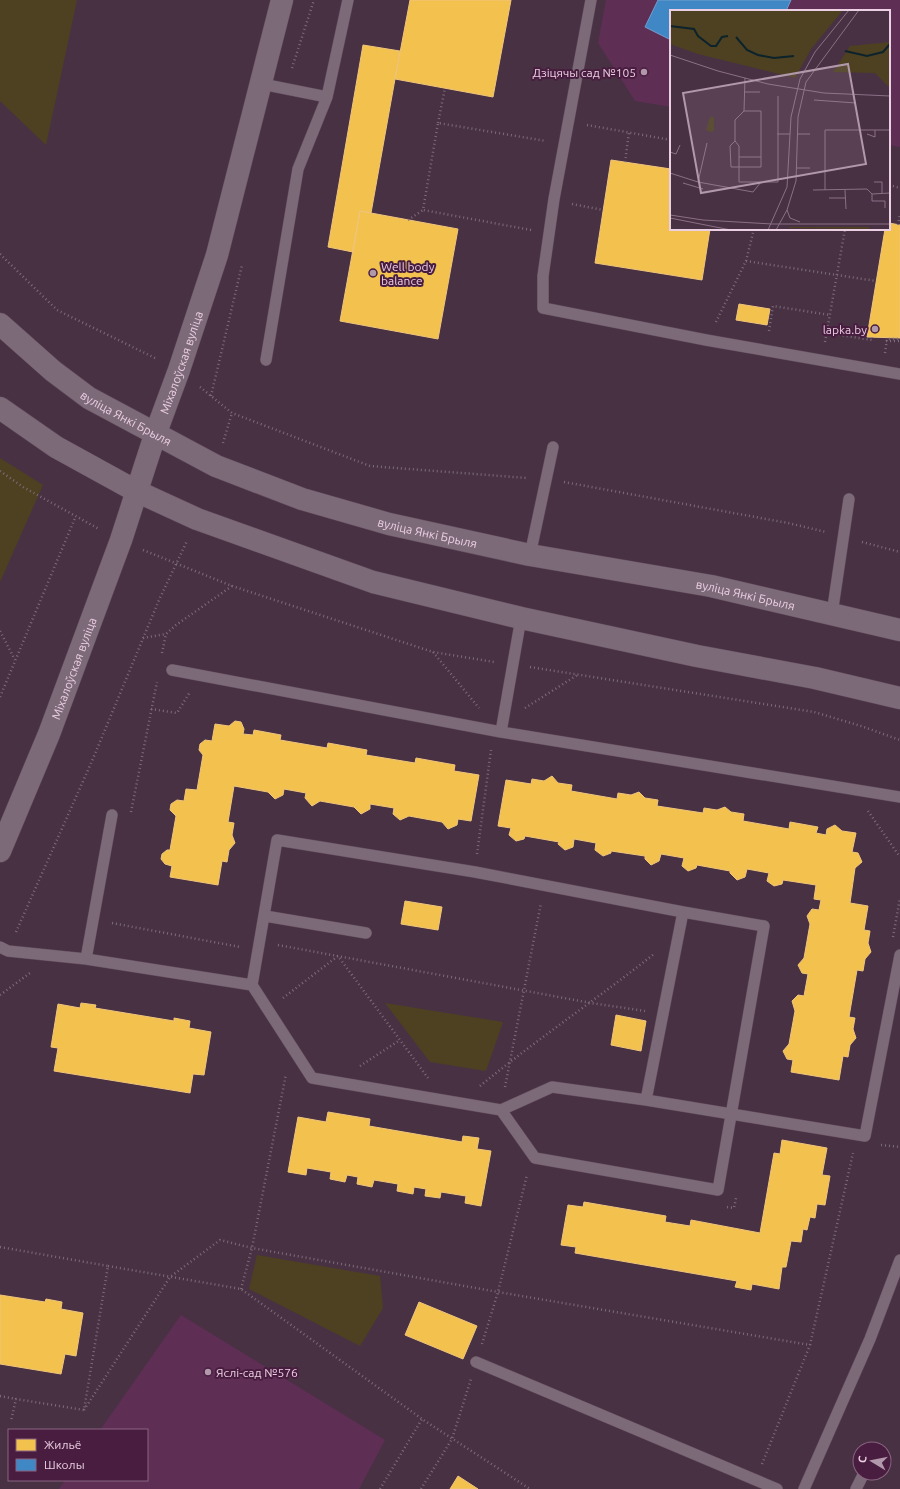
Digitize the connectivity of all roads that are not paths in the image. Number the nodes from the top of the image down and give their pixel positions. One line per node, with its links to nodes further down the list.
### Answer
1 (282, 0): 4 (main road, Міхалоўская вуліца)
2 (348, 0): 5 (lane)
3 (591, 0): 8 (lane)
4 (262, 84): 5 (lane); 10 (main road, Міхалоўская вуліца)
5 (327, 97): 7 (lane)
6 (0, 324): 10 (main road, вуліца Янкі Брыля)
7 (266, 360)
8 (900, 374)
9 (0, 408): 12 (main road)
10 (155, 435): 12 (main road, Міхалоўская вуліца); 14 (main road, вуліца Янкі Брыля)
11 (553, 448): 14 (lane)
12 (136, 490): 16 (main road); 23 (main road, Міхалоўская вуліца)
13 (849, 499): 15 (lane)
14 (530, 555): 15 (main road, вуліца Янкі Брыля)
15 (832, 614): 17 (main road, вуліца Янкі Брыля)
16 (521, 618): 19 (main road); 20 (lane)
17 (900, 630)
18 (172, 670): 20 (lane)
19 (900, 698)
20 (502, 727): 21 (lane)
21 (900, 797)
22 (112, 815): 29 (lane)
23 (0, 851)
24 (683, 912): 25 (lane); 31 (lane); 33 (lane)
25 (265, 916): 26 (lane); 30 (lane)
26 (366, 933)
27 (4, 949): 29 (lane)
28 (900, 955): 33 (lane)
29 (86, 959): 30 (lane)
30 (252, 985): 32 (lane)
31 (646, 1100): 32 (lane); 33 (lane)
32 (501, 1110): 33 (lane)
33 (730, 1114)
34 (900, 1260): 37 (lane)
35 (476, 1362): 36 (lane)
36 (777, 1489)
37 (804, 1489)

